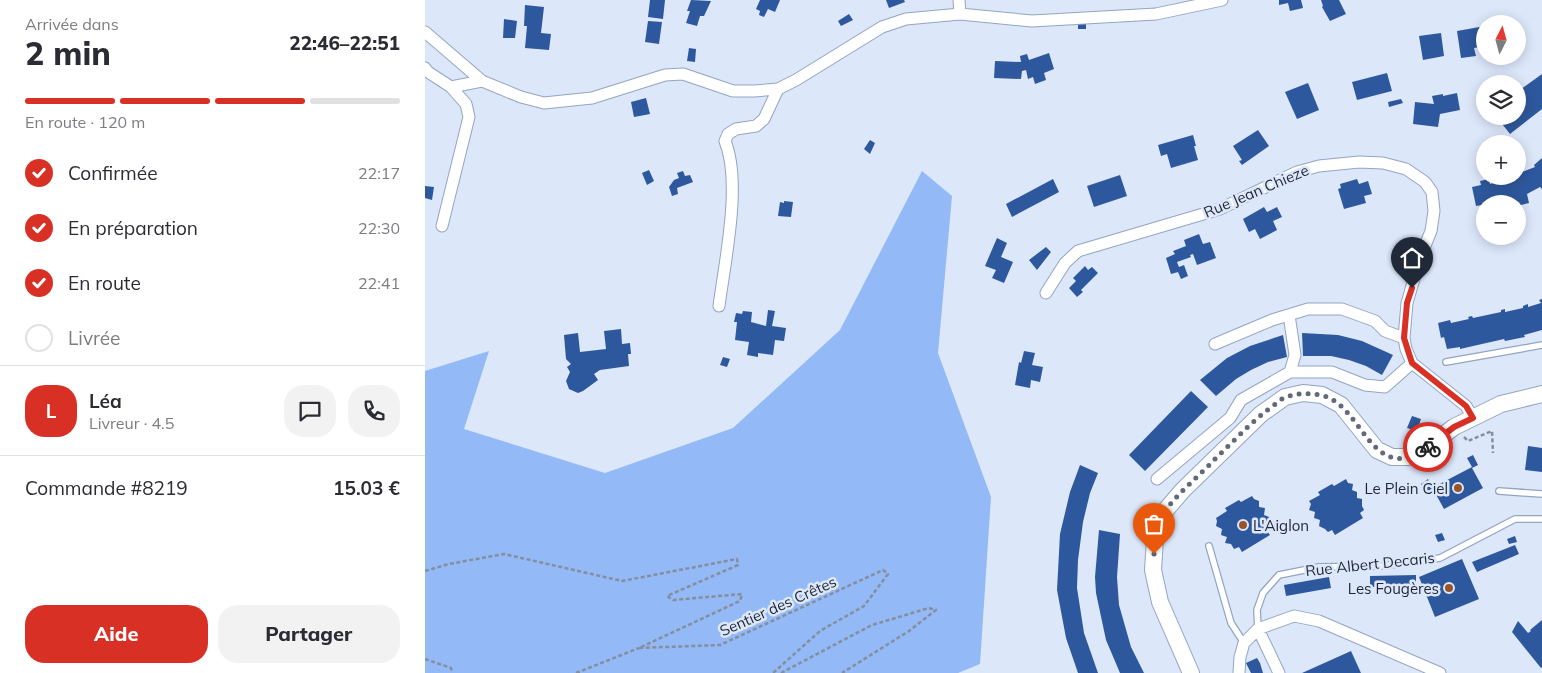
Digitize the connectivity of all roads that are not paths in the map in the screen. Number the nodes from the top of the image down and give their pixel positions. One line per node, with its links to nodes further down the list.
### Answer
1 (959, 0): 3 (street)
2 (1222, 0): 3 (street)
3 (960, 14): 8 (street)
4 (425, 32): 6 (street)
5 (425, 68): 7 (street)
6 (482, 81): 7 (street); 8 (street)
7 (451, 87): 9 (street)
8 (778, 89): 11 (street)
9 (443, 226)
10 (1046, 293): 13 (street, Rue Jean Chieze)
11 (719, 306)
12 (1289, 315): 13 (street); 14 (street); 18 (street)
13 (1404, 338): 17 (street, Rue Jean Chieze)
14 (1215, 344)
15 (1542, 345): 16 (lane)
16 (1446, 362)
17 (1412, 363): 18 (street); 20 (street)
18 (1290, 372): 21 (street)
19 (1542, 394): 20 (main road)
20 (1473, 418): 28 (main road)
21 (1157, 479)
22 (1499, 491): 23 (lane)
23 (1542, 494)
24 (1542, 520): 26 (lane, Rue Albert Decaris)
25 (1209, 546): 27 (lane)
26 (1258, 629): 27 (street); 30 (street); 31 (street)
27 (1244, 642): 29 (street)
28 (1191, 673)
29 (1239, 673)
30 (1279, 673)
31 (1441, 673)

